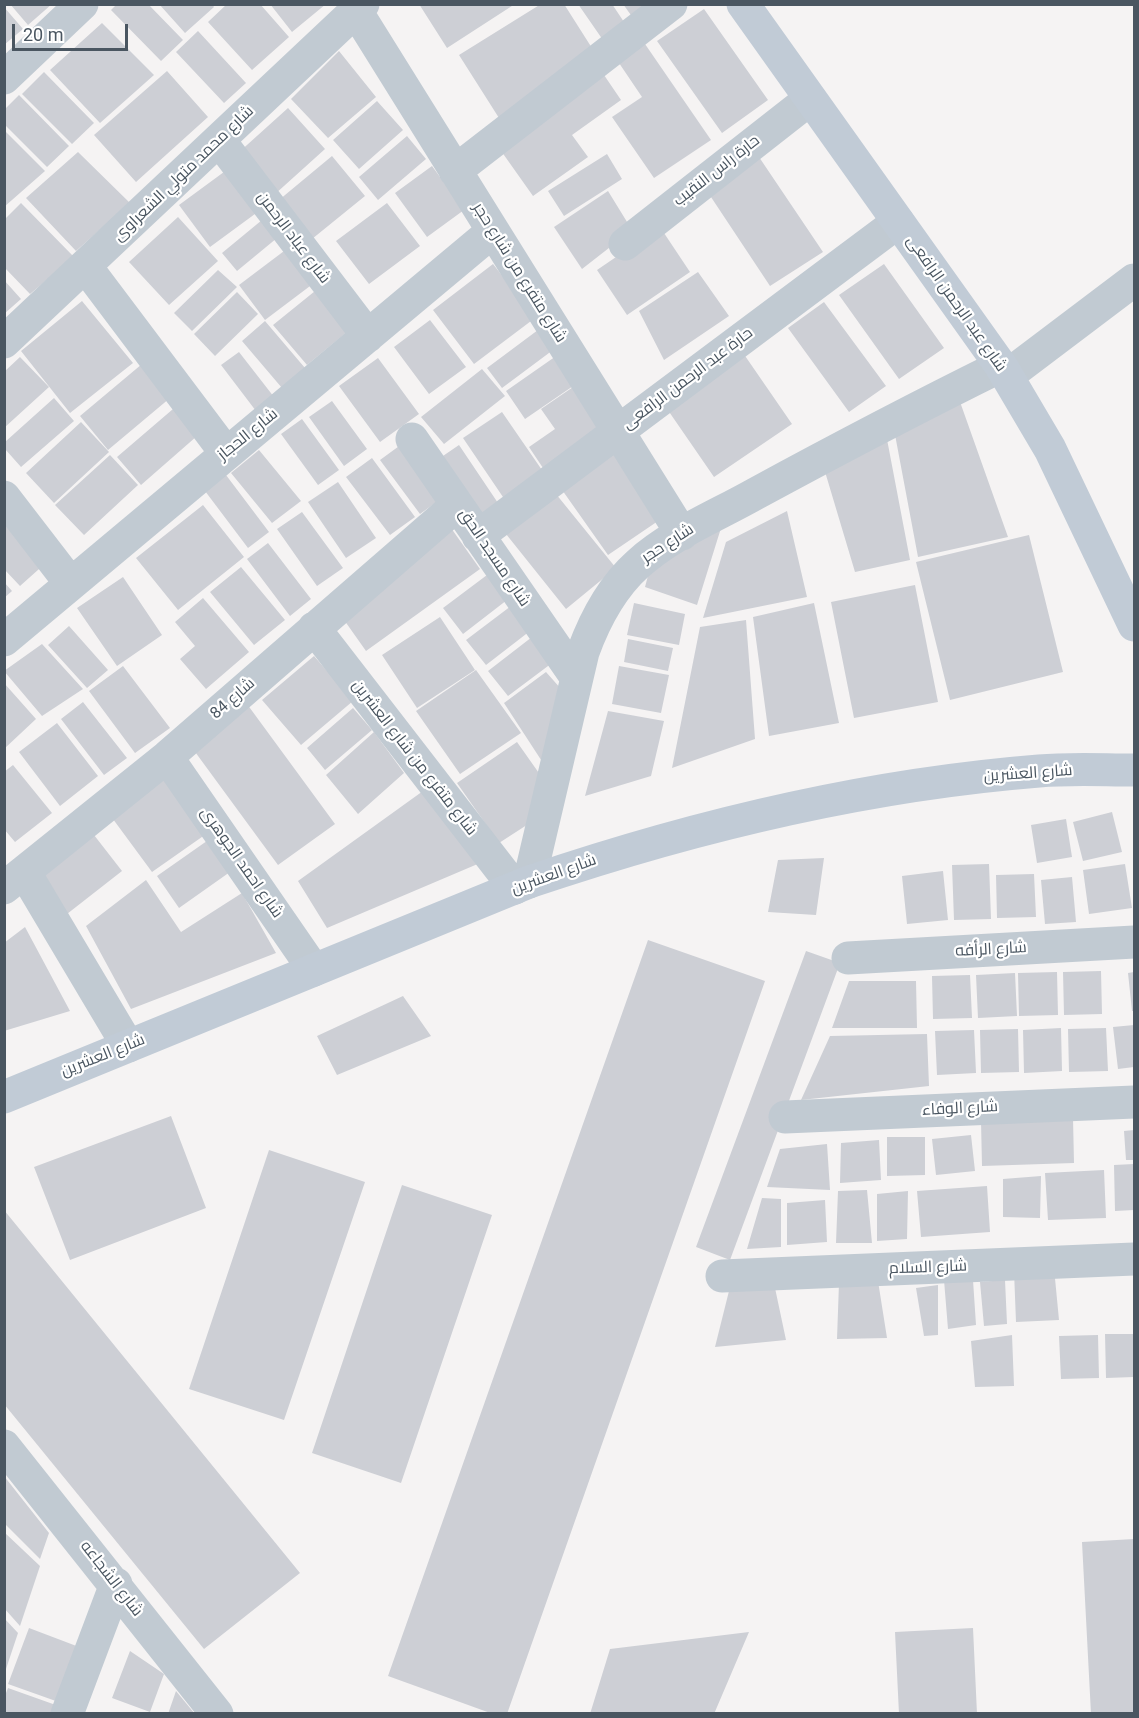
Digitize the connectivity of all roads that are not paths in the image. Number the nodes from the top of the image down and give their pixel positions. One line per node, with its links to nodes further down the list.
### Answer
1 (82, 4): 5 (street)
2 (671, 4): 8 (street)
3 (743, 4): 6 (street, شارع عبد الرحمن الرافعى)
4 (360, 8): 7 (street, شارع محمد متولي الشعراوى); 8 (street, شارع متفرع من شارع حجر)
5 (4, 78)
6 (810, 99): 9 (street, شارع عبد الرحمن الرافعى); 11 (street, حارة راس النقيب)
7 (219, 141): 12 (street, شارع محمد متولي الشعراوى); 14 (street, شارع عباد الرحمن)
8 (455, 171): 10 (street, شارع متفرع من شارع حجر)
9 (898, 222): 16 (street, شارع عبد الرحمن الرافعى); 17 (street, حارة عبد الرحمن الرافعى)
10 (493, 231): 14 (street, شارع الحجاز); 17 (street, شارع متفرع من شارع حجر)
11 (624, 244)
12 (86, 267): 15 (street, شارع محمد متولي الشعراوى); 19 (street)
13 (1134, 280): 16 (street, شارع حجر)
14 (368, 336): 19 (street, شارع الحجاز)
15 (4, 342)
16 (1004, 371): 22 (street, شارع حجر); 25 (street, شارع عبد الرحمن الرافعى)
17 (618, 432): 22 (street, شارع متفرع من شارع حجر); 23 (street, حارة عبد الرحمن الرافعى)
18 (412, 439): 21 (street, شارع مسجد الحق)
19 (226, 453): 24 (street, شارع الحجاز)
20 (4, 497): 24 (street)
21 (458, 505): 23 (street, شارع مسجد الحق); 26 (street, شارع 84)
22 (682, 534): 28 (street, شارع حجر)
23 (478, 536): 28 (street, شارع مسجد الحق)
24 (71, 584): 27 (street, شارع الحجاز)
25 (1134, 625)
26 (314, 628): 29 (street, شارع 84); 32 (street, شارع متفرع من شارع العشرين)
27 (4, 640)
28 (576, 677): 32 (street, شارع حجر)
29 (167, 757): 31 (street, شارع 84); 35 (street, شارع احمد الجوهرى)
30 (1134, 770): 32 (street, شارع العشرين)
31 (15, 880): 36 (street)
32 (522, 885): 35 (street, شارع العشرين)
33 (1134, 942): 34 (street, شارع الرأفه)
34 (848, 958)
35 (314, 970): 36 (street, شارع العشرين)
36 (128, 1046): 37 (street, شارع العشرين)
37 (4, 1097)
38 (1134, 1102): 39 (street, شارع الوفاء)
39 (785, 1117)
40 (1134, 1259): 41 (street, شارع السلام)
41 (722, 1276)
42 (4, 1446): 43 (street, شارع الشجاعه)
43 (116, 1584): 44 (street); 45 (street, شارع الشجاعه)
44 (68, 1713)
45 (217, 1713)

